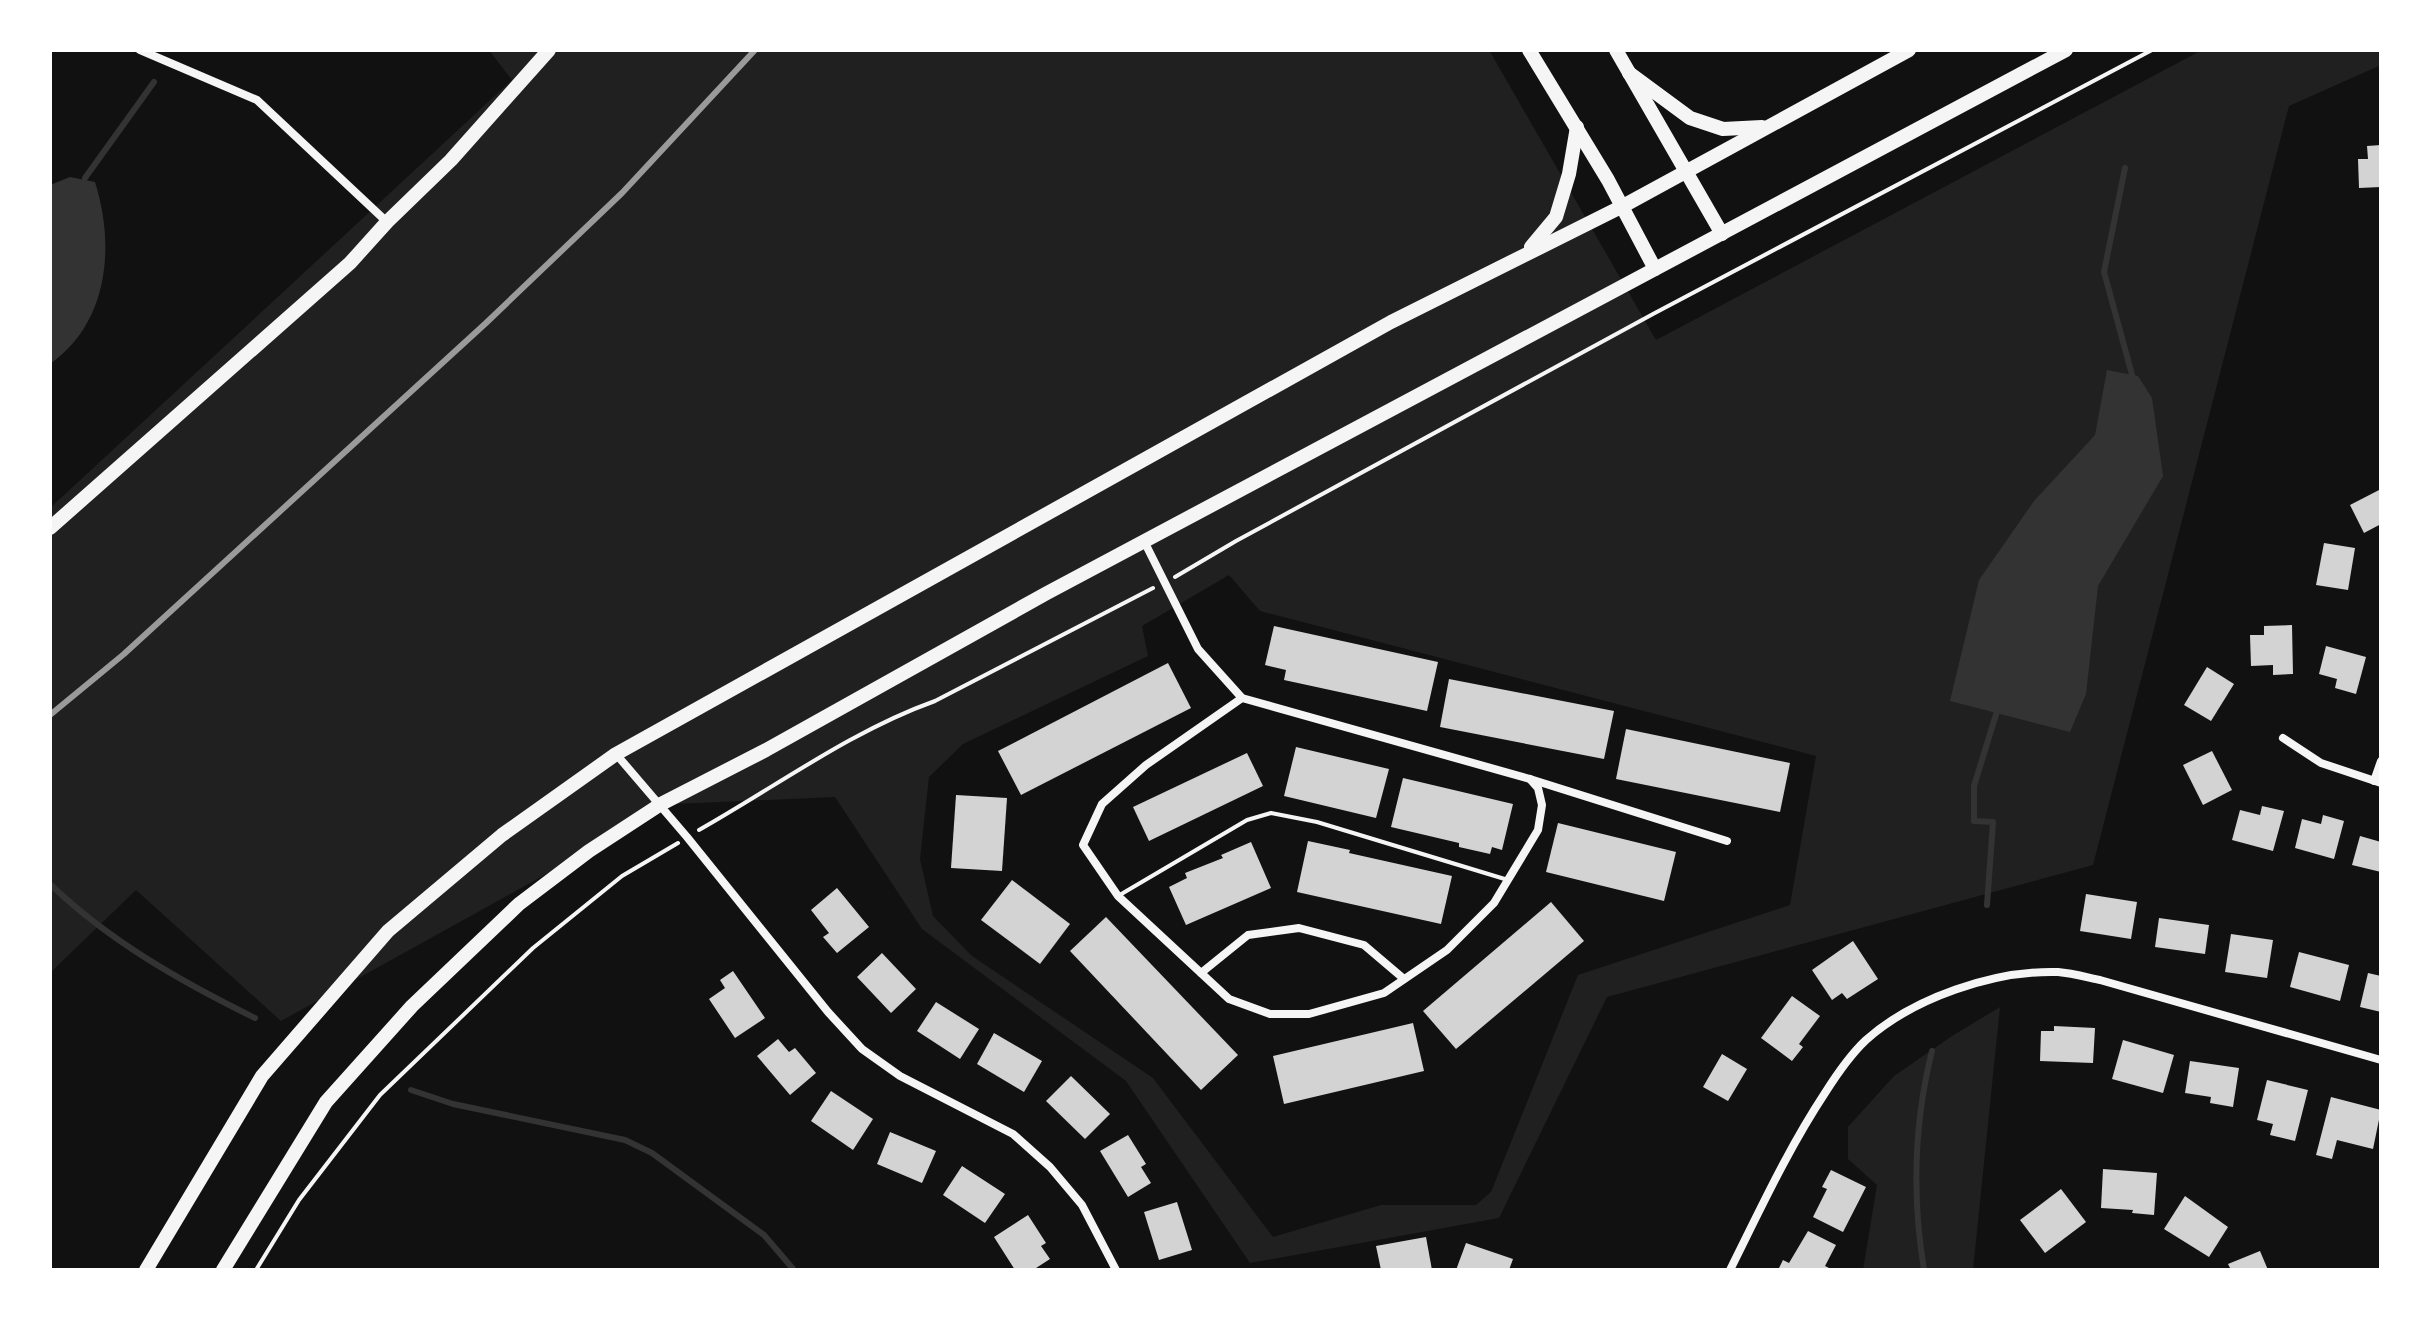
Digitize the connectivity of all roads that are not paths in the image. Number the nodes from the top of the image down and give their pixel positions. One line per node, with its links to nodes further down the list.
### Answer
1 (140, 50): 12 (street)
2 (549, 50): 12 (main road)
3 (1529, 50): 8 (main road)
4 (1616, 50): 7 (main road)
5 (1909, 50): 9 (main road)
6 (2066, 50): 13 (main road)
7 (1629, 73): 9 (main road); 10 (main road)
8 (1577, 127): 11 (main road); 14 (main road)
9 (1767, 127): 10 (main road)
10 (1685, 171): 11 (main road); 13 (main road)
11 (1623, 206): 14 (main road); 15 (main road)
12 (387, 222): 16 (main road)
13 (1722, 234): 15 (main road)
14 (1526, 253): 20 (main road)
15 (1655, 269): 17 (main road)
16 (50, 528)
17 (1144, 541): 18 (street); 24 (main road)
18 (1242, 698): 22 (street); 27 (street)
19 (2283, 738): 23 (street)
20 (616, 754): 24 (street); 31 (main road)
21 (2381, 761): 23 (street)
22 (1530, 779): 25 (street); 26 (street)
23 (2378, 782)
24 (661, 804): 32 (main road); 33 (street)
25 (1727, 841)
26 (1508, 880): 27 (lane); 29 (street)
27 (1118, 896): 28 (street)
28 (1201, 973): 29 (street); 29 (street)
29 (1404, 979)
30 (2381, 1060): 34 (street)
31 (146, 1270)
32 (223, 1270)
33 (1116, 1270)
34 (1730, 1270)

